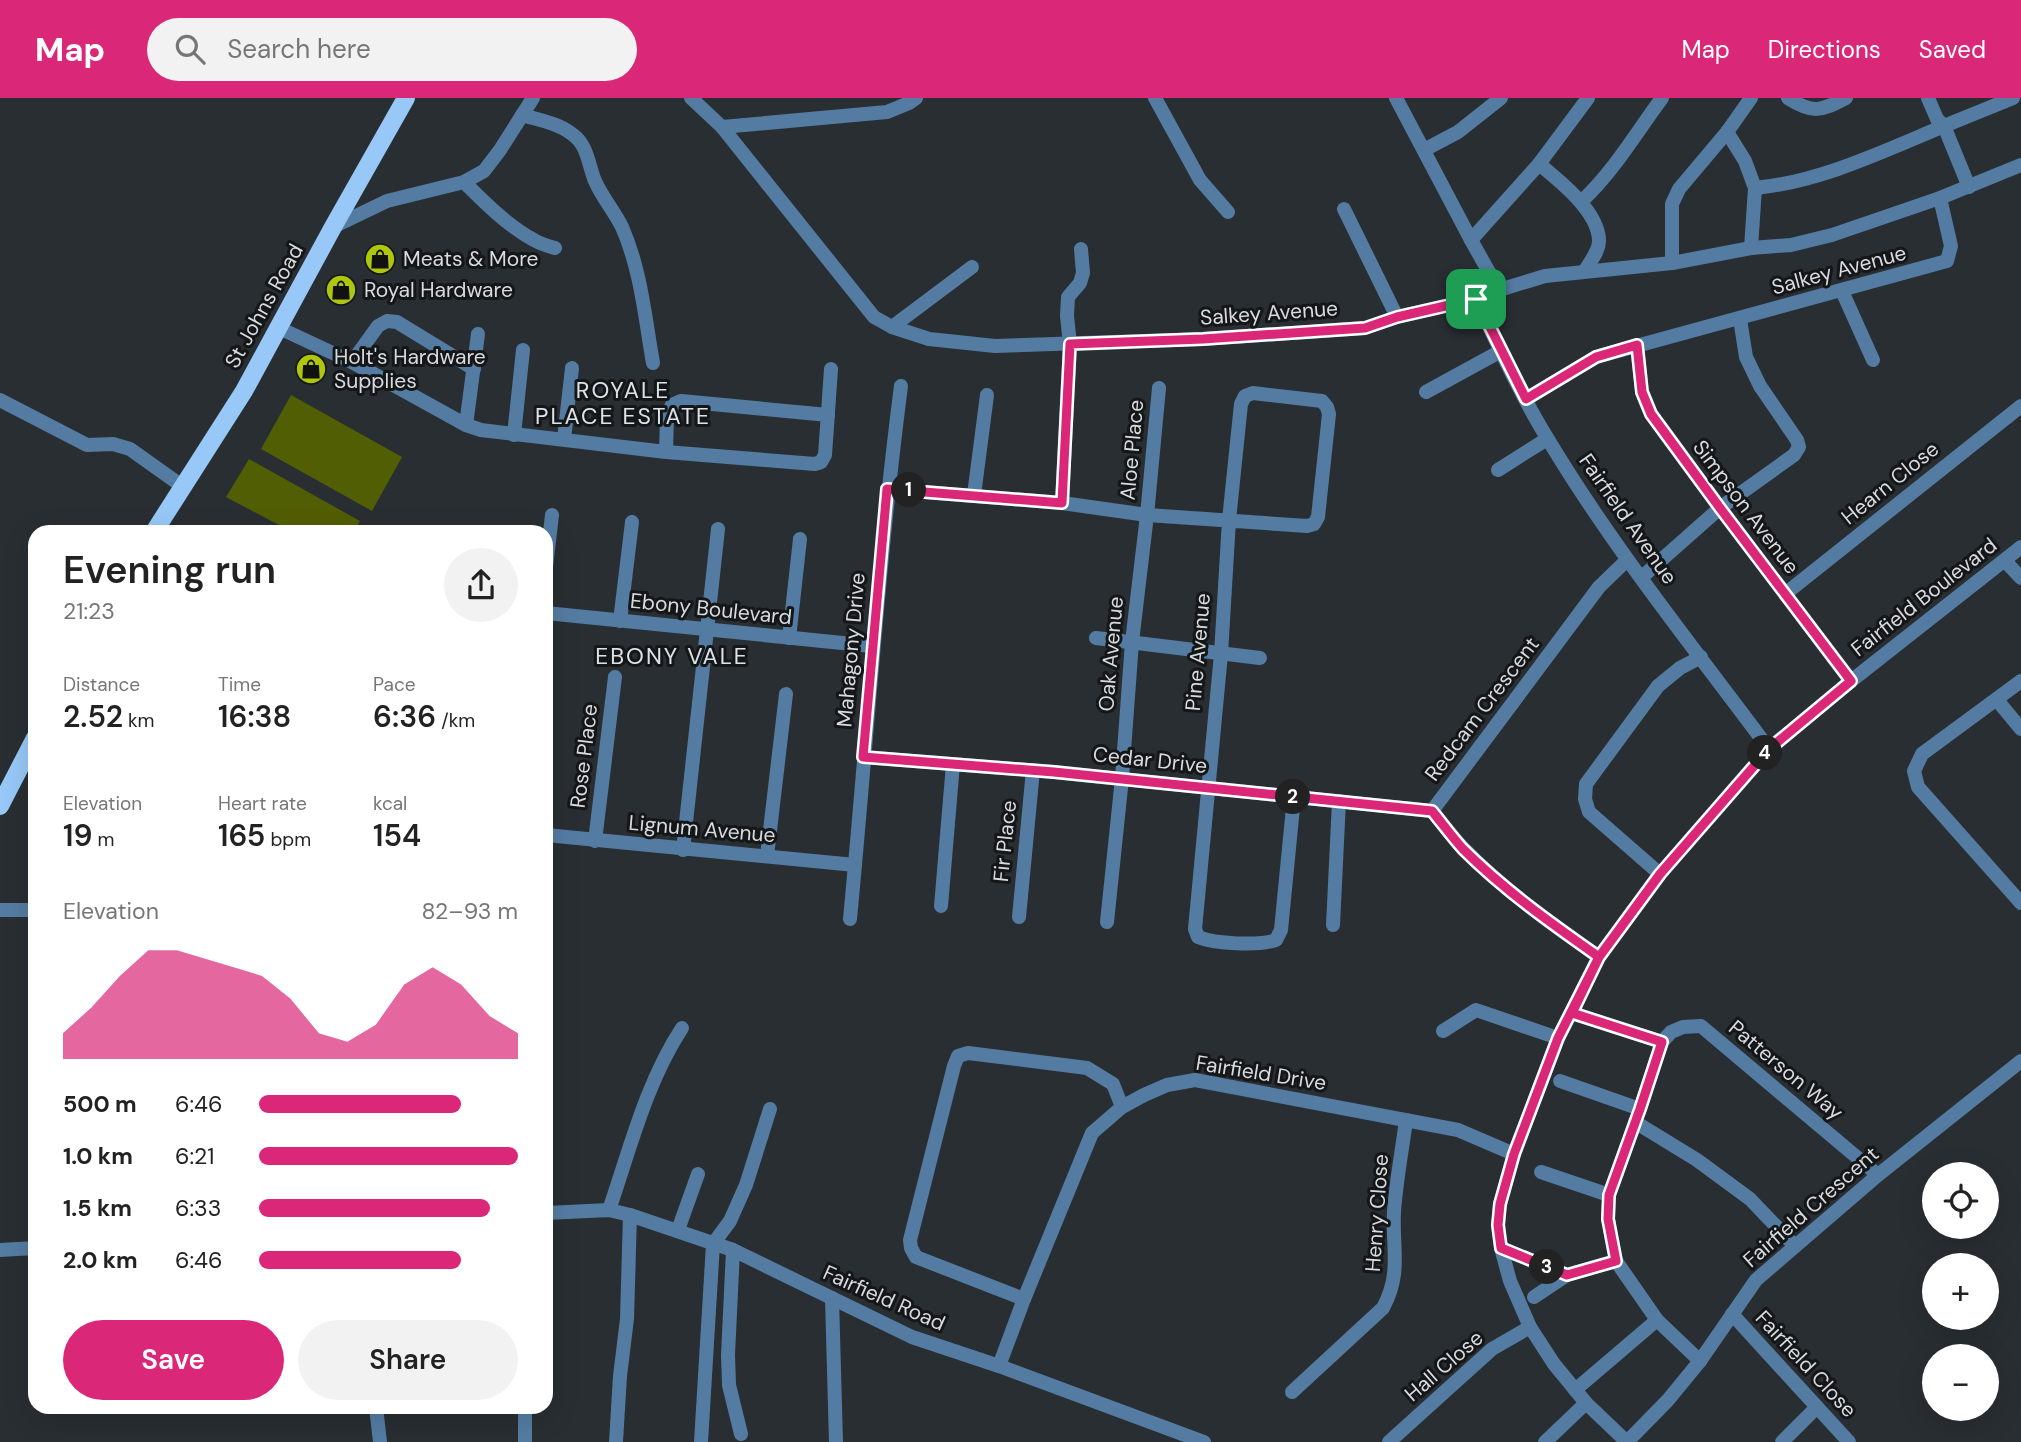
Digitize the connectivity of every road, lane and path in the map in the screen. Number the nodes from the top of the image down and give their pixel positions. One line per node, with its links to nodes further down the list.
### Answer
1 (406, 98): 29 (main road, St Johns Road)
2 (533, 98): 15 (street)
3 (691, 98): 16 (street, Salkey Avenue)
4 (916, 98): 16 (street)
5 (1155, 98): 28 (street)
6 (1396, 98): 19 (street)
7 (1501, 98): 19 (street)
8 (1588, 98): 20 (street)
9 (1662, 98): 26 (street)
10 (1751, 98): 18 (street)
11 (1788, 98): 12 (street)
12 (1846, 98)
13 (1928, 98): 17 (street)
14 (2013, 98): 17 (street)
15 (522, 115): 22 (street); 51 (street)
16 (722, 127): 43 (street, Salkey Avenue)
17 (1944, 127): 23 (street); 24 (street)
18 (1727, 132): 24 (street); 34 (street)
19 (1424, 150): 30 (street)
20 (1539, 164): 26 (street); 30 (street)
21 (2019, 171): 23 (street, Salkey Avenue)
22 (464, 182): 29 (street); 31 (street)
23 (1969, 187): 25 (street, Salkey Avenue)
24 (1755, 188): 32 (street)
25 (1940, 198): 32 (street, Salkey Avenue); 38 (street, Salkey Avenue)
26 (1581, 201): 36 (street)
27 (1344, 209): 40 (street)
28 (1228, 212)
29 (333, 227): 42 (main road, St Johns Road)
30 (1471, 240): 37 (street)
31 (555, 248)
32 (1751, 248): 34 (street, Salkey Avenue)
33 (1081, 249): 45 (street)
34 (1672, 263): 36 (street, Salkey Avenue)
35 (972, 267): 43 (street)
36 (1585, 271): 37 (street, Salkey Avenue)
37 (1499, 290): 39 (street, Salkey Avenue)
38 (1842, 291): 41 (street, Salkey Avenue); 49 (street)
39 (1476, 299): 40 (street, Salkey Avenue); 48 (street, Fairfield Avenue)
40 (1397, 317): 45 (street, Salkey Avenue)
41 (1740, 319): 46 (street, Salkey Avenue); 73 (street)
42 (277, 327): 50 (street); 69 (main road, St Johns Road)
43 (892, 327): 45 (street, Salkey Avenue)
44 (478, 334): 53 (street)
45 (1070, 344): 72 (street)
46 (1637, 345): 59 (street, Salkey Avenue); 73 (street, Simpson Avenue)
47 (523, 351): 64 (street)
48 (1501, 351): 57 (street); 59 (street, Fairfield Avenue)
49 (1873, 360)
50 (352, 362): 53 (street); 63 (street)
51 (653, 363)
52 (572, 368): 65 (street)
53 (474, 369): 63 (street)
54 (831, 369): 62 (street)
55 (901, 386): 70 (street, Mahagony Drive)
56 (1159, 388): 75 (street, Aloe Place)
57 (1426, 391)
58 (987, 395): 71 (street)
59 (1526, 399): 66 (street, Fairfield Avenue)
60 (0, 400): 69 (street)
61 (2021, 406): 87 (street, Hearn Close)
62 (828, 415): 67 (street); 67 (street)
63 (466, 425): 64 (street)
64 (514, 435): 65 (street)
65 (564, 439): 67 (street)
66 (1547, 439): 68 (street); 83 (street, Fairfield Avenue)
67 (666, 452)
68 (1498, 470)
69 (182, 486): 78 (main road, St Johns Road)
70 (887, 489): 71 (street); 94 (street, Mahagony Drive)
71 (974, 495): 72 (street)
72 (1062, 503): 75 (street)
73 (1720, 508): 85 (street); 87 (street, Simpson Avenue)
74 (552, 515): 79 (street)
75 (1147, 515): 76 (street); 93 (street, Oak Avenue)
76 (1229, 520): 76 (street, Pine Avenue); 95 (street, Pine Avenue)
77 (632, 522): 89 (street)
78 (158, 525)
79 (551, 525)
80 (718, 529): 90 (street)
81 (800, 539): 91 (street)
82 (2021, 547): 84 (street, Fairfield Boulevard)
83 (1628, 560): 85 (street, Fairfield Avenue); 114 (street, Redcam Crescent)
84 (2006, 561): 86 (street); 99 (street, Fairfield Boulevard)
85 (1642, 577): 96 (street, Fairfield Avenue)
86 (2021, 578)
87 (1784, 594): 99 (street, Simpson Avenue)
88 (553, 614): 89 (street, Ebony Boulevard)
89 (620, 621): 90 (street, Ebony Boulevard)
90 (707, 630): 91 (street, Ebony Boulevard); 117 (street)
91 (789, 638): 94 (street, Ebony Boulevard)
92 (1096, 638): 93 (street)
93 (1132, 642): 95 (street); 109 (street, Oak Avenue)
94 (872, 646): 106 (street, Mahagony Drive)
95 (1221, 654): 97 (street); 110 (street, Pine Avenue)
96 (1701, 657): 104 (street, Fairfield Avenue); 120 (street)
97 (1260, 658)
98 (615, 677): 116 (street, Rose Place)
99 (1851, 681): 104 (street, Fairfield Boulevard)
100 (2021, 681): 102 (street)
101 (786, 694): 118 (street)
102 (1997, 700): 103 (street); 121 (street)
103 (2021, 729)
104 (1769, 749): 120 (street, Fairfield Boulevard)
105 (28, 751): 113 (main road)
106 (863, 757): 107 (street, Cedar Drive); 119 (street, Mahagony Drive)
107 (953, 764): 108 (street, Cedar Drive); 122 (street)
108 (1033, 770): 109 (street, Cedar Drive); 125 (street, Fir Place)
109 (1122, 778): 110 (street, Cedar Drive); 127 (street, Oak Avenue)
110 (1207, 787): 111 (street, Cedar Drive); 111 (street, Pine Avenue)
111 (1294, 797): 112 (street, Cedar Drive)
112 (1339, 801): 114 (street, Cedar Drive); 128 (street)
113 (0, 806)
114 (1432, 811): 129 (street, Redcam Crescent)
115 (553, 836): 116 (street, Lignum Avenue)
116 (595, 841): 117 (street, Lignum Avenue)
117 (683, 850): 118 (street, Lignum Avenue)
118 (767, 856): 119 (street, Lignum Avenue)
119 (855, 865): 126 (street, Mahagony Drive)
120 (1660, 874): 129 (street, Fairfield Boulevard)
121 (2021, 903)
122 (942, 906)
123 (0, 910): 124 (street)
124 (28, 911)
125 (1019, 917)
126 (850, 919)
127 (1107, 922)
128 (1333, 925)
129 (1599, 957): 130 (street, Fairfield Boulevard)
130 (1572, 1013): 133 (street, Fairfield Boulevard); 134 (street)
131 (682, 1028): 146 (street)
132 (1443, 1031): 133 (street)
133 (1558, 1038): 141 (street, Fairfield Boulevard)
134 (1662, 1042): 139 (street); 144 (street, Patterson Way)
135 (2021, 1061): 144 (street, Fairfield Crescent)
136 (1560, 1081): 139 (street)
137 (1122, 1107): 140 (street, Fairfield Drive); 160 (street, Fairfield Drive); 160 (street)
138 (770, 1109): 150 (street)
139 (1638, 1115): 145 (street); 151 (street)
140 (1406, 1120): 141 (street, Fairfield Drive); 167 (street, Henry Close)
141 (1514, 1154): 153 (street, Fairfield Boulevard)
142 (1541, 1172): 145 (street)
143 (698, 1174): 149 (street)
144 (1878, 1175): 151 (street, Fairfield Crescent)
145 (1609, 1195): 156 (street)
146 (609, 1210): 147 (street, Fairfield Road); 148 (street, Fairfield Road)
147 (553, 1213)
148 (630, 1215): 149 (street, Fairfield Road); 175 (street)
149 (678, 1230): 150 (street, Fairfield Road)
150 (713, 1244): 155 (street, Fairfield Road); 176 (street)
151 (1795, 1246): 161 (street, Fairfield Crescent)
152 (28, 1248): 154 (street)
153 (1501, 1248): 157 (street); 163 (street, Fairfield Boulevard)
154 (0, 1250)
155 (733, 1250): 159 (street, Fairfield Road); 172 (street)
156 (1616, 1261): 157 (street); 162 (street)
157 (1567, 1275): 158 (street)
158 (1535, 1297)
159 (832, 1298): 165 (street, Fairfield Road); 177 (street)
160 (1024, 1300): 165 (street, Fairfield Drive)
161 (1732, 1314): 164 (street, Fairfield Crescent); 169 (street, Fairfield Close)
162 (1657, 1320): 164 (street); 166 (street)
163 (1530, 1327): 166 (street, Fairfield Boulevard); 179 (street, Hall Close)
164 (1700, 1361): 181 (street, Fairfield Crescent)
165 (999, 1366): 178 (street, Fairfield Road)
166 (1575, 1390): 168 (street, Fairfield Boulevard)
167 (1292, 1392)
168 (1586, 1403): 180 (street); 181 (street, Fairfield Boulevard)
169 (1817, 1407): 182 (street); 183 (street, Fairfield Close)
170 (377, 1414): 173 (street)
171 (525, 1414): 174 (street)
172 (741, 1434)
173 (380, 1442)
174 (525, 1442)
175 (616, 1442)
176 (701, 1442)
177 (836, 1442)
178 (1204, 1442)
179 (1389, 1442)
180 (1545, 1442)
181 (1627, 1442)
182 (1782, 1442)
183 (1849, 1442)

